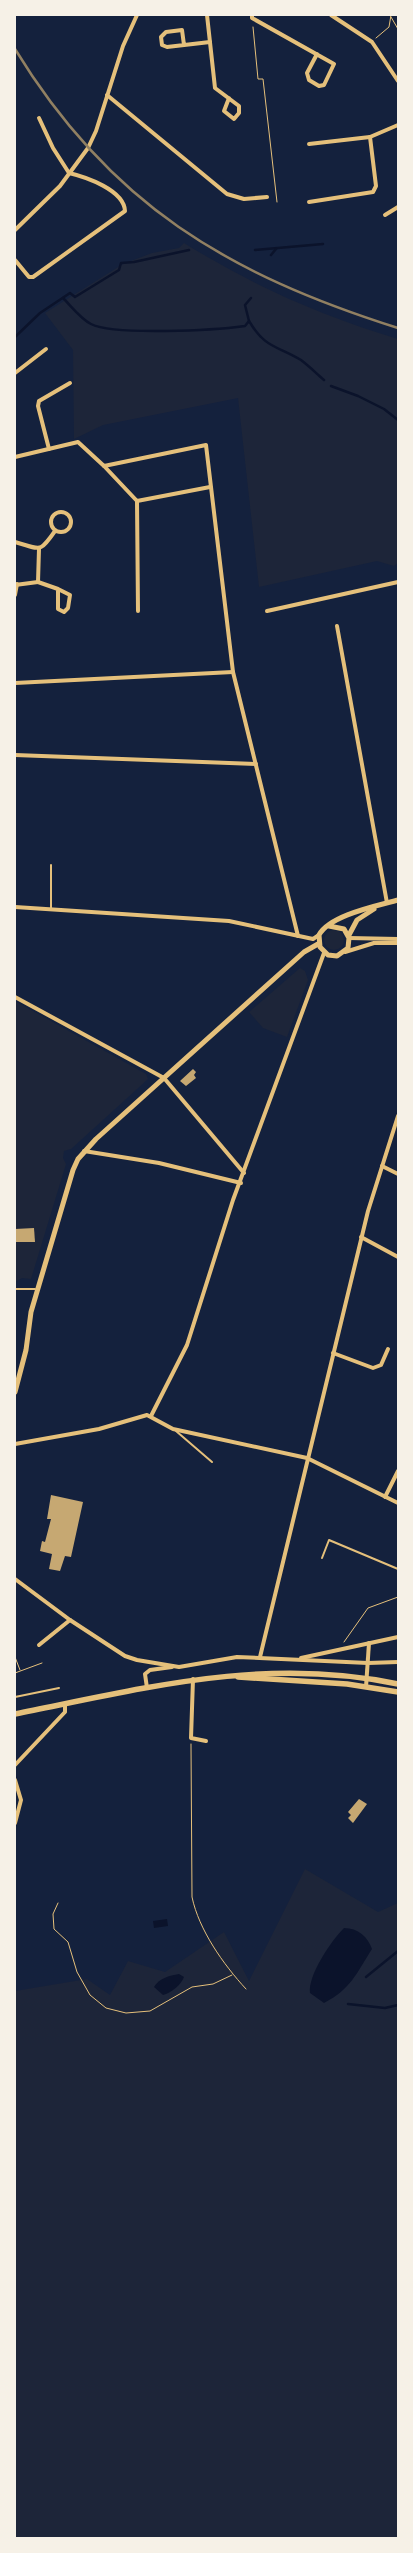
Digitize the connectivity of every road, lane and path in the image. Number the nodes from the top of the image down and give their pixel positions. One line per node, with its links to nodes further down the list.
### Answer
1 (137, 15): 12 (street)
2 (207, 15): 7 (street)
3 (331, 15): 8 (street)
4 (390, 15): 6 (path); 8 (path)
5 (252, 17): 10 (street); 20 (path)
6 (398, 29)
7 (210, 42): 9 (street); 13 (street)
8 (372, 42): 11 (street)
9 (184, 45): 9 (street)
10 (317, 54): 10 (street)
11 (398, 81)
12 (107, 95): 18 (street); 19 (street)
13 (229, 98): 13 (street)
14 (39, 118): 18 (street)
15 (398, 125): 16 (street)
16 (370, 137): 17 (street); 21 (street)
17 (309, 144)
18 (69, 172): 24 (street); 25 (street)
19 (267, 196)
20 (277, 202)
21 (310, 202)
22 (398, 207): 23 (street)
23 (386, 214)
24 (16, 227)
25 (15, 260)
26 (46, 349): 27 (street)
27 (15, 373)
28 (70, 384): 29 (street)
29 (49, 449): 30 (street); 31 (street)
30 (15, 457)
31 (104, 466): 32 (street); 33 (street)
32 (210, 487): 33 (street); 45 (street)
33 (138, 501): 42 (street)
34 (55, 531): 34 (street); 36 (street)
35 (15, 542): 36 (street)
36 (39, 549): 37 (street)
37 (38, 582): 39 (street); 40 (street)
38 (398, 582): 43 (street)
39 (16, 585): 41 (street)
40 (58, 589): 40 (street)
41 (15, 595)
42 (138, 611)
43 (267, 611)
44 (337, 626): 51 (street)
45 (233, 672): 46 (street); 48 (street)
46 (15, 683)
47 (15, 755): 48 (street)
48 (256, 764): 56 (street)
49 (51, 865): 54 (lane)
50 (398, 900): 51 (street)
51 (387, 903): 52 (street)
52 (379, 906): 55 (street); 58 (street)
53 (15, 907): 54 (street)
54 (52, 909): 56 (street)
55 (329, 926): 57 (street); 58 (street)
56 (298, 936): 57 (street)
57 (319, 936): 61 (street)
58 (349, 937): 59 (street); 62 (street)
59 (398, 939)
60 (398, 943): 62 (street)
61 (318, 944): 63 (street); 65 (street)
62 (345, 952): 63 (street)
63 (324, 953): 69 (street)
64 (15, 997): 65 (street)
65 (164, 1078): 67 (street); 69 (street)
66 (398, 1116): 68 (street)
67 (84, 1151): 71 (street); 75 (street)
68 (382, 1166): 70 (street); 72 (street)
69 (244, 1172): 71 (street)
70 (398, 1174)
71 (241, 1183): 80 (street)
72 (361, 1237): 73 (street); 77 (street)
73 (398, 1257)
74 (15, 1289): 75 (lane)
75 (38, 1290): 78 (street)
76 (388, 1349): 77 (street)
77 (333, 1353): 83 (street)
78 (17, 1378): 79 (street)
79 (15, 1392)
80 (151, 1416): 81 (street); 82 (street)
81 (175, 1430): 83 (street); 84 (lane)
82 (15, 1444)
83 (307, 1458): 86 (street); 98 (street)
84 (212, 1462)
85 (398, 1471): 86 (street)
86 (385, 1497): 87 (street)
87 (398, 1503)
88 (322, 1558): 89 (lane)
89 (398, 1569)
90 (15, 1579): 92 (street)
91 (398, 1597): 96 (path)
92 (70, 1620): 95 (street); 103 (street)
93 (398, 1636): 94 (street)
94 (369, 1643): 96 (street); 102 (street)
95 (39, 1645)
96 (337, 1650): 99 (street)
97 (15, 1657): 104 (path)
98 (260, 1657): 99 (street); 103 (street)
99 (294, 1659): 102 (street)
100 (398, 1662): 102 (street)
101 (42, 1663): 104 (path)
102 (368, 1663): 107 (street)
103 (180, 1667): 112 (street)
104 (20, 1671): 105 (path)
105 (15, 1673)
106 (213, 1677): 107 (main road); 108 (main road); 110 (main road)
107 (367, 1678): 109 (main road); 110 (street)
108 (193, 1680): 112 (main road); 117 (street)
109 (398, 1684)
110 (366, 1687): 113 (main road)
111 (60, 1688): 114 (lane)
112 (147, 1688): 115 (main road)
113 (398, 1692)
114 (15, 1697)
115 (65, 1704): 116 (main road); 119 (street)
116 (15, 1714)
117 (191, 1738): 118 (street); 123 (path)
118 (206, 1740)
119 (15, 1765)
120 (15, 1780): 121 (street)
121 (15, 1823)
122 (58, 1903): 123 (path)
123 (233, 1974): 124 (path)
124 (246, 1989)

